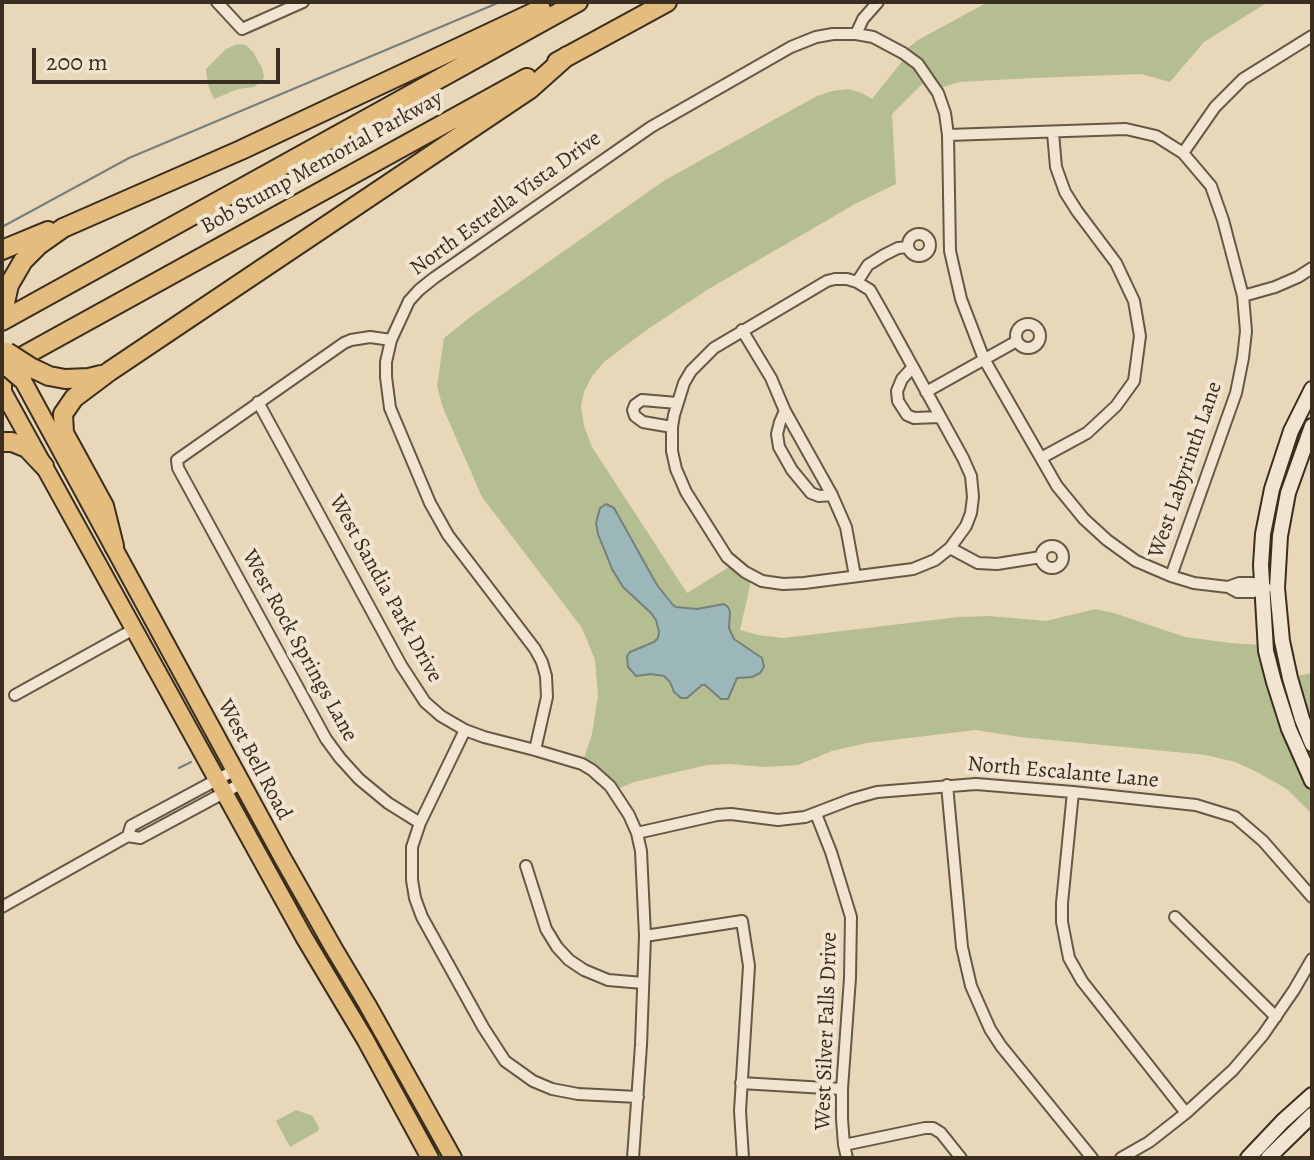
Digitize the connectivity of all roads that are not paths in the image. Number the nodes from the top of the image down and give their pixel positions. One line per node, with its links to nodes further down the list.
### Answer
1 (217, 2): 2 (street)
2 (303, 2)
3 (556, 2): 13 (highway)
4 (578, 2): 19 (highway, Bob Stump Memorial Parkway)
5 (667, 2): 9 (highway, Bob Stump Memorial Parkway)
6 (878, 2): 7 (street)
7 (856, 34): 11 (street); 21 (street, North Estrella Vista Drive)
8 (1312, 36): 12 (street)
9 (567, 56): 23 (highway, Bob Stump Memorial Parkway); 26 (highway)
10 (1053, 133): 11 (street); 12 (street); 39 (street)
11 (948, 135): 24 (street)
12 (1183, 153): 18 (street, West Labyrinth Lane)
13 (63, 228): 15 (highway); 19 (highway)
14 (908, 247): 17 (street)
15 (2, 250)
16 (1312, 268): 18 (street)
17 (857, 282): 20 (street); 25 (street)
18 (1243, 296): 46 (street, West Labyrinth Lane)
19 (2, 318)
20 (742, 330): 33 (street); 34 (street)
21 (391, 340): 32 (street); 53 (street, North Estrella Vista Drive)
22 (1017, 341): 24 (street)
23 (3, 354): 27 (highway, bridge)
24 (984, 359): 31 (street); 39 (street)
25 (913, 367): 31 (street); 35 (street)
26 (110, 371): 27 (highway); 42 (highway)
27 (30, 375): 42 (main road, West Bell Road)
28 (2, 383): 30 (highway)
29 (1312, 389): 47 (street)
30 (2, 390): 40 (main road, West Bell Road)
31 (926, 392): 35 (street)
32 (258, 402): 51 (street, West Sandia Park Drive); 60 (street, West Rock Springs Lane)
33 (677, 403): 37 (street); 37 (street)
34 (785, 411): 41 (street); 41 (street)
35 (940, 417): 43 (street)
36 (1312, 426): 48 (street)
37 (671, 432): 45 (street)
38 (2, 442): 40 (highway)
39 (1041, 458): 46 (street)
40 (44, 466): 49 (main road, West Bell Road)
41 (832, 495): 45 (street)
42 (114, 546): 54 (main road, West Bell Road)
43 (950, 548): 44 (street); 45 (street)
44 (1041, 557)
45 (855, 576)
46 (1171, 576): 47 (street)
47 (1261, 588): 48 (street); 55 (street)
48 (1277, 588): 52 (street)
49 (134, 629): 50 (street); 57 (main road, West Bell Road)
50 (15, 695)
51 (465, 730): 53 (street, West Sandia Park Drive); 60 (street)
52 (1312, 744)
53 (535, 750): 61 (street, West Sandia Park Drive)
54 (238, 777): 57 (street); 69 (main road, West Bell Road)
55 (1312, 781)
56 (947, 785): 58 (street, North Escalante Lane); 59 (street, North Escalante Lane); 85 (street)
57 (221, 786): 64 (street); 70 (main road, West Bell Road)
58 (1073, 792): 63 (street, North Escalante Lane); 76 (street)
59 (816, 814): 61 (street, North Escalante Lane); 73 (street, West Silver Falls Drive)
60 (420, 823): 75 (street)
61 (637, 833): 66 (street, West Sandia Park Drive)
62 (526, 866): 68 (street)
63 (1312, 897)
64 (2, 907)
65 (1175, 917): 71 (street)
66 (645, 936): 68 (street, West Sandia Park Drive); 72 (street)
67 (1312, 959): 71 (street)
68 (643, 983): 75 (street, West Sandia Park Drive)
69 (367, 1004): 70 (main road); 80 (main road, West Bell Road)
70 (351, 1015): 79 (main road, West Bell Road)
71 (1276, 1017): 76 (street)
72 (741, 1083): 73 (street); 82 (street)
73 (842, 1089): 78 (street, West Silver Falls Drive)
74 (1312, 1095): 87 (street)
75 (638, 1097): 81 (street, West Sandia Park Drive)
76 (1186, 1113): 86 (street)
77 (1312, 1115): 88 (street)
78 (844, 1145): 83 (street, West Silver Falls Drive); 84 (street)
79 (430, 1158)
80 (453, 1158)
81 (633, 1158)
82 (743, 1158)
83 (847, 1158)
84 (961, 1158)
85 (1092, 1158)
86 (1121, 1158)
87 (1248, 1158)
88 (1268, 1158)

